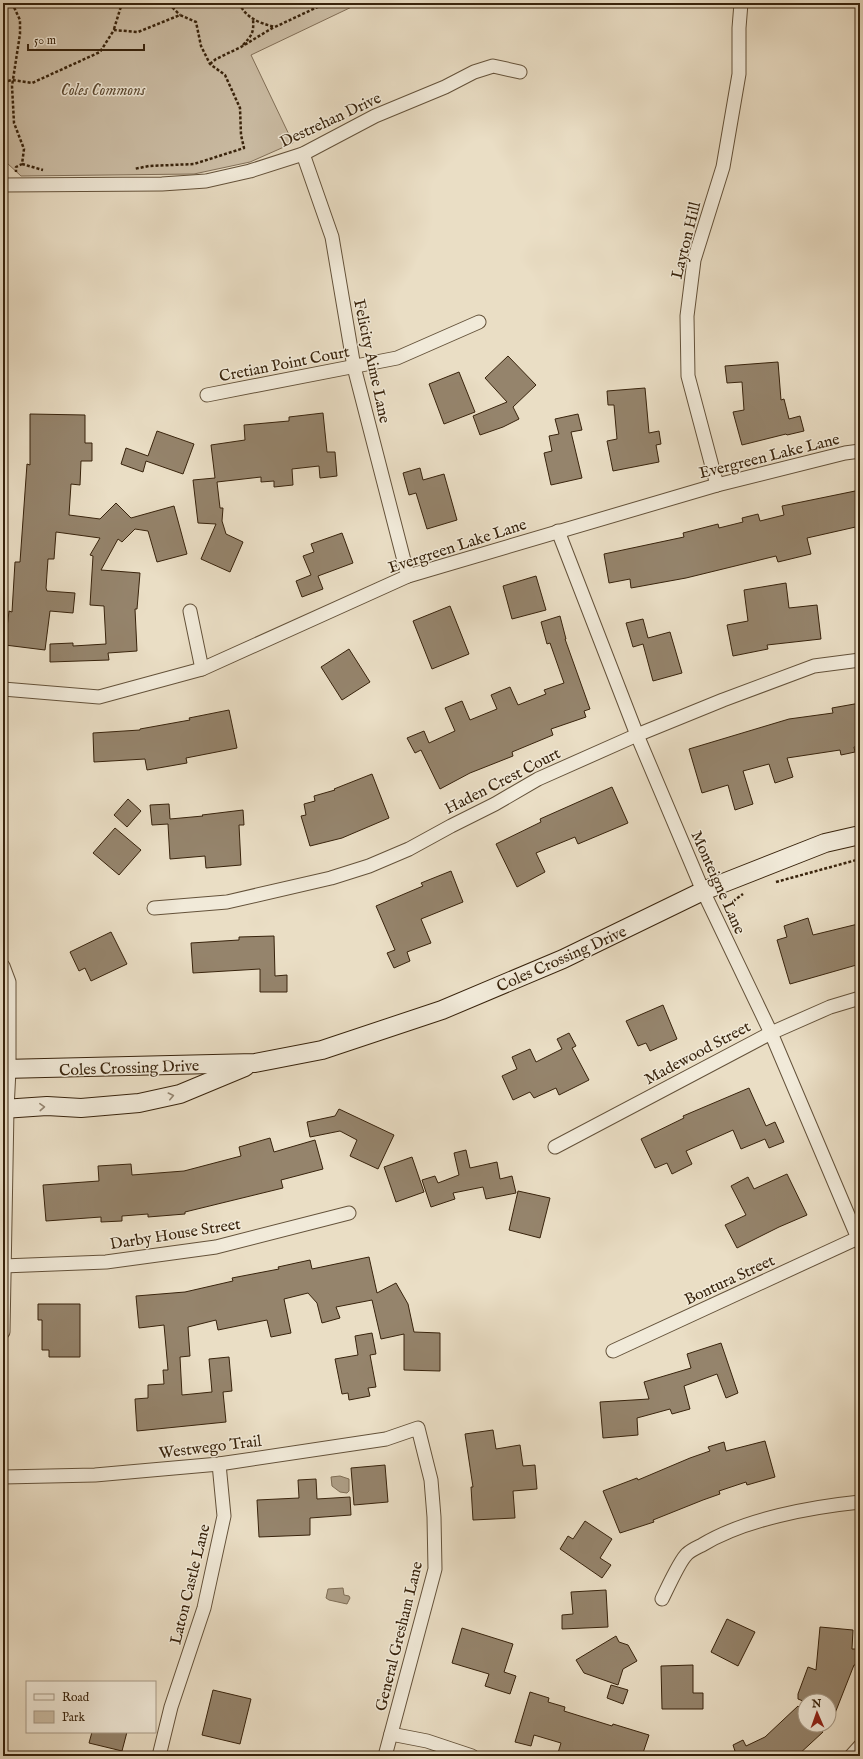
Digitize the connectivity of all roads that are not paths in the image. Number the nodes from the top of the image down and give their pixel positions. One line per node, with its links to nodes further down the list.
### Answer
1 (741, 3): 9 (street, Layton Hill)
2 (520, 72): 3 (street, Destrehan Drive)
3 (303, 154): 4 (street, Destrehan Drive); 6 (street, Felicity Aime Lane)
4 (9, 185)
5 (479, 322): 6 (street, Cretian Point Court)
6 (354, 367): 7 (street, Cretian Point Court); 11 (street, Felicity Aime Lane)
7 (207, 395)
8 (860, 451): 9 (street, Evergreen Lake Lane)
9 (717, 484): 10 (street, Evergreen Lake Lane)
10 (558, 531): 11 (street, Evergreen Lake Lane); 16 (street, Monteigne Lane)
11 (408, 576): 14 (street, Evergreen Lake Lane)
12 (190, 611): 14 (street)
13 (860, 660): 16 (street, Haden Crest Court)
14 (202, 669): 15 (street, Evergreen Lake Lane)
15 (3, 689)
16 (636, 735): 18 (street, Monteigne Lane); 19 (street, Haden Crest Court)
17 (860, 835): 18 (street, Coles Crossing Drive)
18 (703, 892): 22 (street, Monteigne Lane); 23 (street, Coles Crossing Drive)
19 (154, 908)
20 (3, 966): 24 (street)
21 (860, 998): 22 (street, Madewood Street)
22 (771, 1033): 26 (street, Madewood Street); 28 (street, Monteigne Lane)
23 (255, 1063): 24 (street, Coles Crossing Drive); 25 (street, Coles Crossing Drive, one-way to 23)
24 (6, 1070): 25 (street)
25 (5, 1109): 29 (street)
26 (555, 1147)
27 (349, 1213): 29 (street, Darby House Street)
28 (860, 1239): 31 (street, Bontura Street)
29 (4, 1266): 30 (street)
30 (3, 1332)
31 (613, 1351)
32 (418, 1428): 33 (street, Westwego Trail); 37 (street, General Gresham Lane)
33 (219, 1464): 34 (street, Westwego Trail); 39 (street, Laton Castle Lane)
34 (3, 1477)
35 (860, 1502): 36 (street)
36 (662, 1599)
37 (391, 1734): 40 (street, General Gresham Lane); 41 (street)
38 (860, 1746): 42 (street)
39 (159, 1756)
40 (385, 1756)
41 (472, 1756)
42 (851, 1756)

